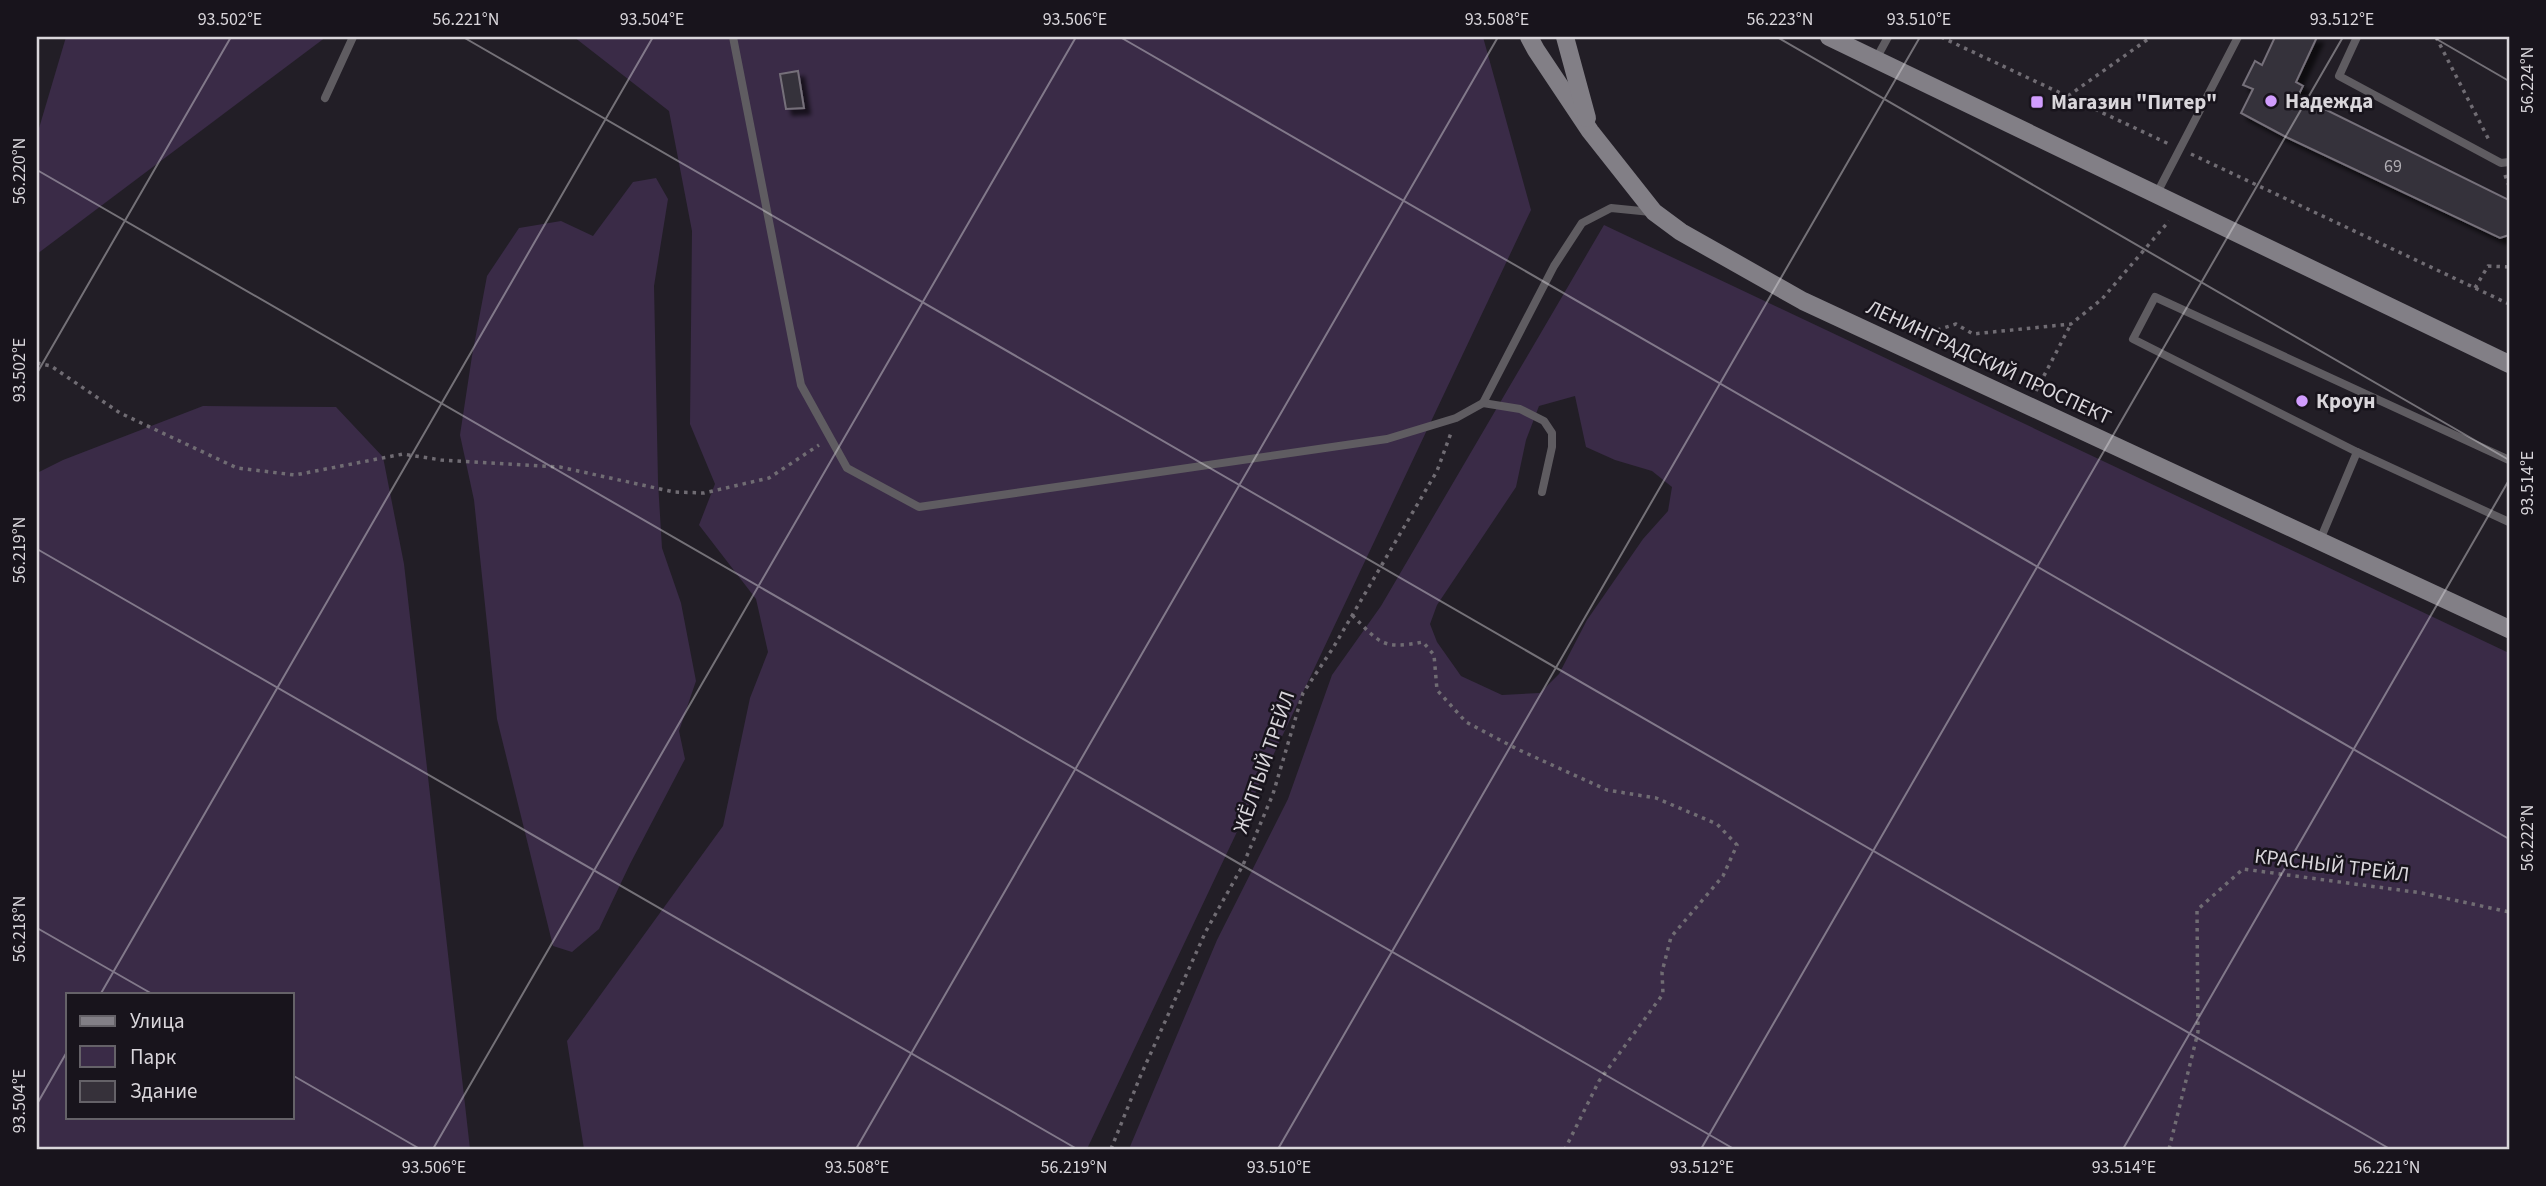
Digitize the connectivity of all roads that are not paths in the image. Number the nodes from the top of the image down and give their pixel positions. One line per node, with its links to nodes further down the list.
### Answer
1 (353, 37): 10 (lane)
2 (733, 37): 16 (lane)
3 (1529, 37): 11 (main road, ЛЕНИНГРАДСКИЙ ПРОСПЕКТ)
4 (1564, 37): 11 (main road)
5 (1829, 37): 9 (main road)
6 (1888, 37): 9 (lane)
7 (2238, 37): 13 (lane)
8 (2357, 37): 12 (lane)
9 (1876, 59): 13 (main road)
10 (325, 98)
11 (1590, 131): 14 (main road, ЛЕНИНГРАДСКИЙ ПРОСПЕКТ)
12 (2505, 163)
13 (2157, 193): 15 (main road)
14 (1654, 212): 16 (lane); 21 (main road, ЛЕНИНГРАДСКИЙ ПРОСПЕКТ)
15 (2509, 364)
16 (1483, 403): 19 (lane)
17 (2357, 452): 18 (lane); 20 (lane); 21 (lane)
18 (2509, 460)
19 (1542, 492)
20 (2509, 522)
21 (2320, 540): 22 (main road, ЛЕНИНГРАДСКИЙ ПРОСПЕКТ)
22 (2509, 629)

